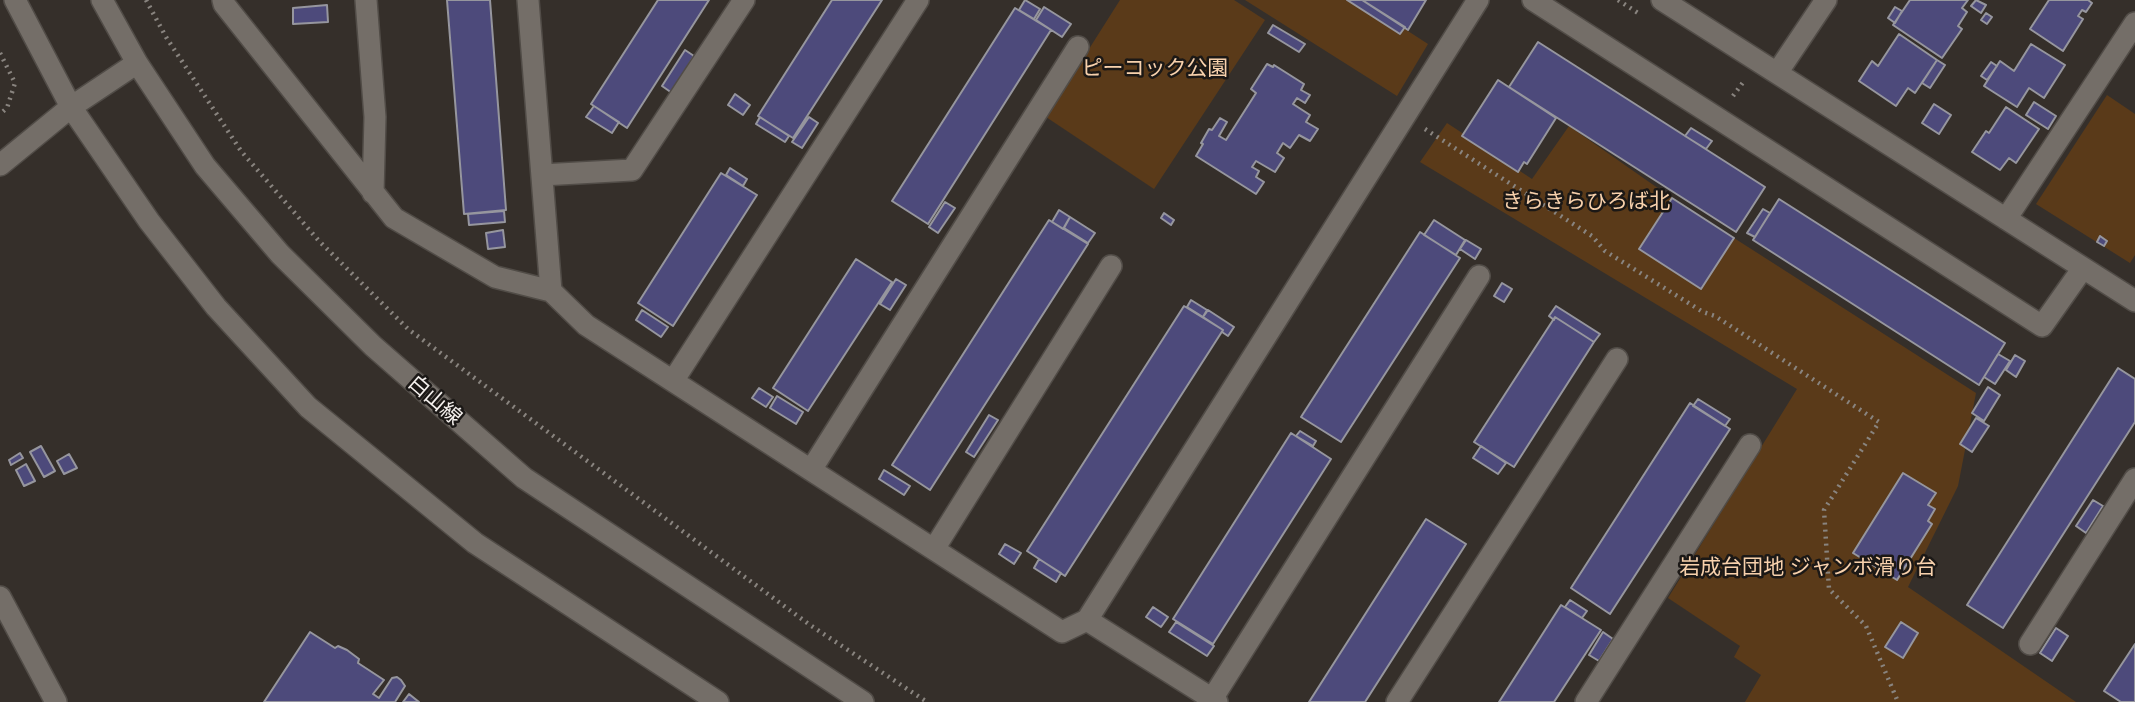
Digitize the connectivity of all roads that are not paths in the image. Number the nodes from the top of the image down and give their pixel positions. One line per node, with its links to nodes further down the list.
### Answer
1 (15, 0): 16 (street)
2 (102, 0): 14 (street, 白山線)
3 (223, 0): 19 (street)
4 (366, 0): 19 (street)
5 (528, 0): 18 (street)
6 (744, 0): 18 (street)
7 (918, 0): 27 (street)
8 (1478, 0): 33 (street)
9 (1533, 0): 22 (street)
10 (1662, 0): 15 (street)
11 (1826, 0): 15 (street)
12 (2135, 23): 20 (street)
13 (1078, 47): 29 (street)
14 (137, 63): 16 (street); 38 (street, 白山線)
15 (1777, 73): 20 (street)
16 (71, 107): 17 (street); 37 (street)
17 (0, 165)
18 (542, 175): 24 (street)
19 (373, 194): 24 (street)
20 (2006, 219): 22 (street)
21 (1111, 266): 31 (street)
22 (2083, 268): 25 (street)
23 (1479, 276): 35 (street)
24 (551, 291): 27 (street)
25 (2135, 301)
26 (1616, 359): 39 (street)
27 (673, 381): 29 (street)
28 (1750, 445): 40 (street)
29 (811, 470): 31 (street)
30 (2135, 479): 34 (street)
31 (934, 549): 33 (street)
32 (0, 597): 36 (street)
33 (1087, 620): 35 (street)
34 (2030, 644)
35 (1214, 700)
36 (56, 702)
37 (718, 702)
38 (863, 702)
39 (1397, 702)
40 (1586, 702)

